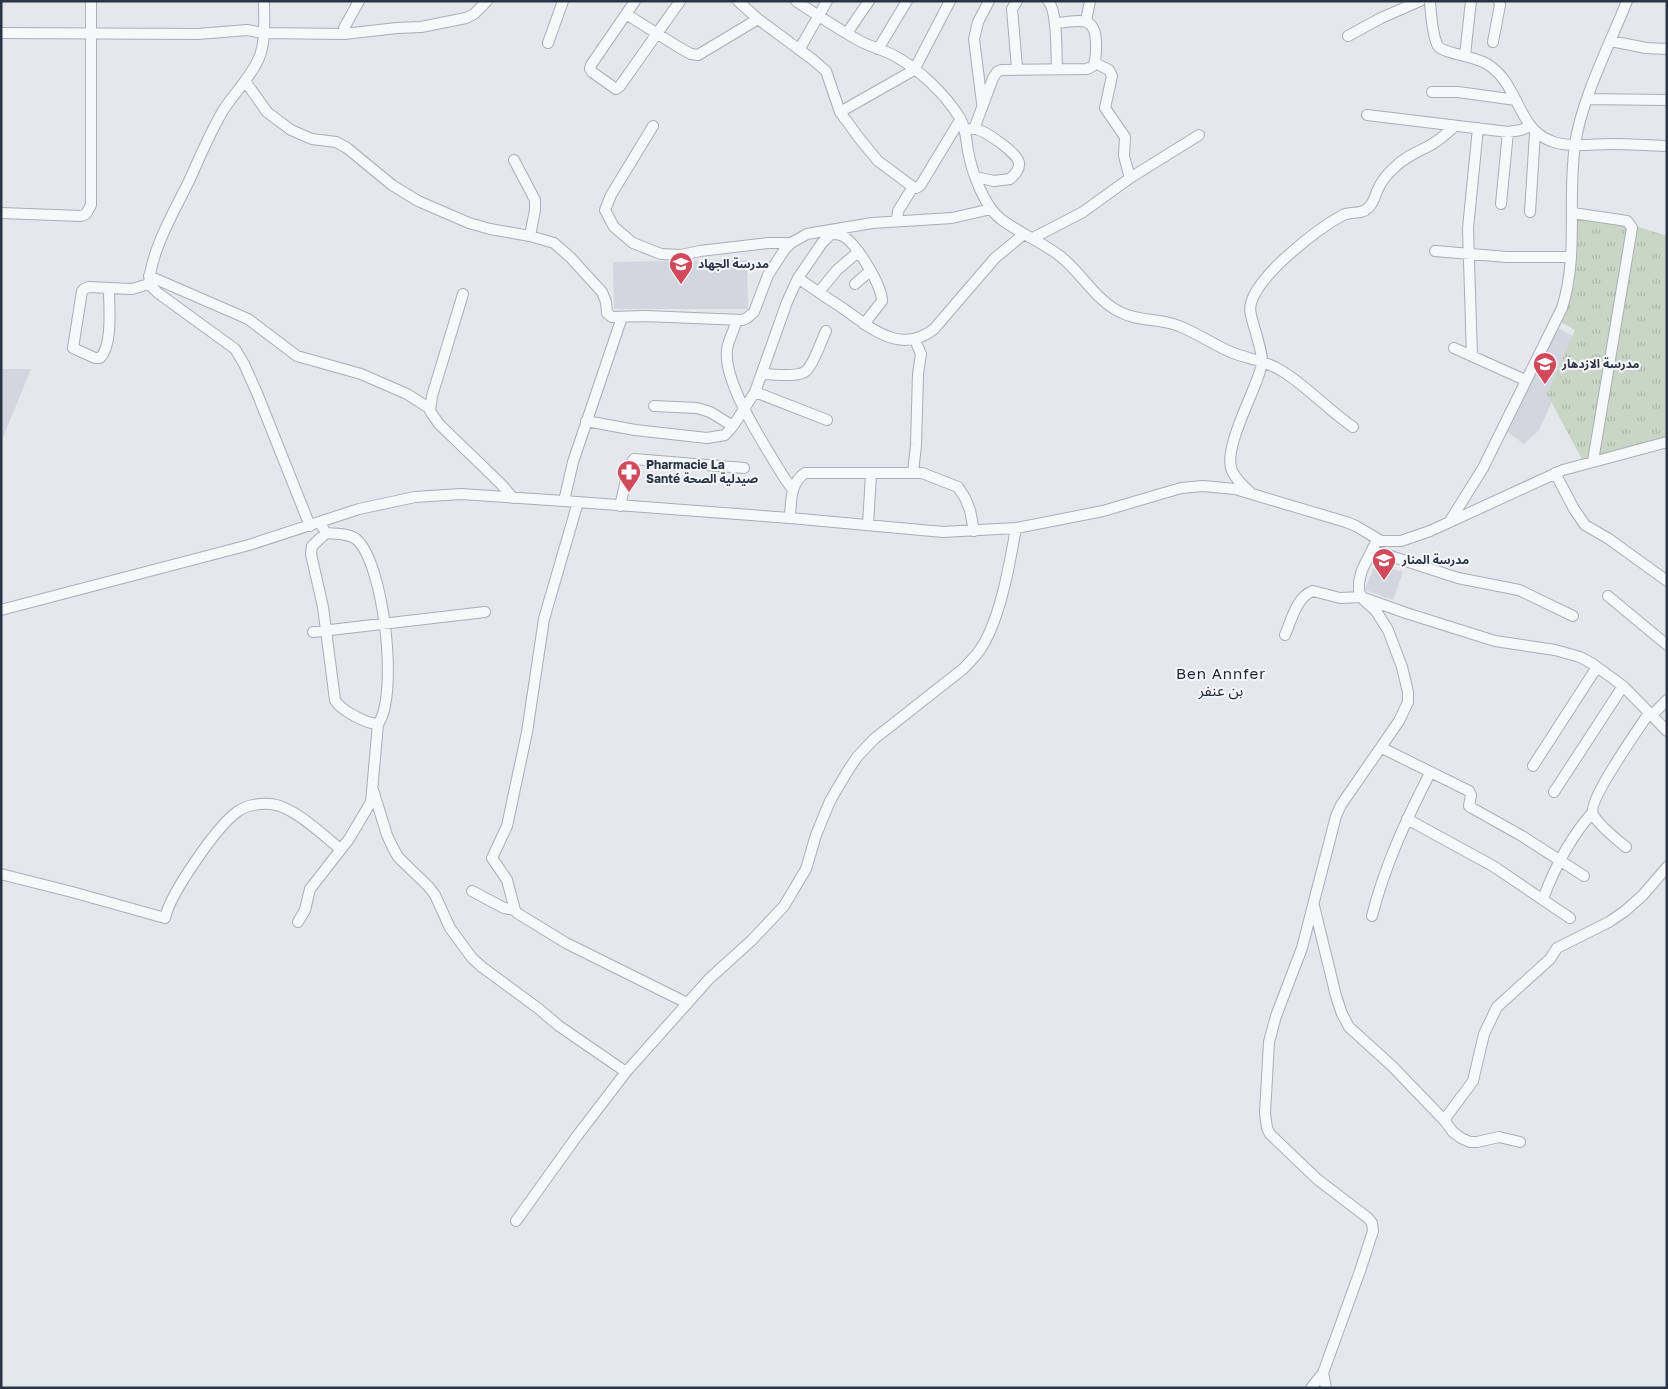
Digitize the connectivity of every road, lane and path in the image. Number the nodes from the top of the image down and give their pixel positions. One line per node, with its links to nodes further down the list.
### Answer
1 (91, 1): 32 (street)
2 (264, 1): 30 (street)
3 (359, 1): 33 (street)
4 (487, 1): 33 (street)
5 (563, 1): 37 (street)
6 (635, 1): 23 (street)
7 (680, 1): 28 (street)
8 (738, 1): 25 (street)
9 (796, 1): 24 (street)
10 (828, 1): 24 (street)
11 (868, 1): 31 (street)
12 (950, 1): 45 (street)
13 (989, 1): 51 (street)
14 (1017, 1): 43 (street)
15 (1048, 1): 27 (street)
16 (1090, 1): 26 (street)
17 (1420, 1): 34 (street)
18 (1430, 1): 41 (street)
19 (1471, 1): 41 (street)
20 (1499, 1): 36 (street)
21 (1627, 1): 35 (street)
22 (906, 2): 38 (street)
23 (626, 14): 28 (street); 28 (street)
24 (818, 15): 31 (street); 40 (street)
25 (758, 19): 28 (street); 40 (street)
26 (1086, 22): 27 (street); 42 (street)
27 (1055, 23): 44 (street)
28 (658, 32)
29 (1, 33): 32 (street)
30 (263, 33): 32 (street); 33 (street); 46 (street)
31 (847, 33): 38 (street)
32 (91, 34): 71 (street)
33 (344, 34)
34 (1348, 36)
35 (1611, 41): 39 (street); 48 (street)
36 (1493, 42)
37 (548, 44)
38 (878, 49): 45 (street)
39 (1667, 49)
40 (800, 50): 52 (street)
41 (1465, 55): 49 (street)
42 (1095, 63): 44 (street); 66 (street)
43 (1017, 68): 44 (street); 51 (street)
44 (1057, 68)
45 (914, 70): 52 (street); 54 (street)
46 (245, 81): 74 (street); 83 (street)
47 (1432, 92): 49 (street)
48 (1588, 99): 50 (street); 62 (street)
49 (1516, 100): 59 (street)
50 (1666, 100)
51 (983, 106): 58 (street)
52 (840, 112): 67 (street)
53 (1367, 115): 56 (street)
54 (960, 120): 58 (street); 67 (street)
55 (653, 126): 76 (street)
56 (1455, 126): 57 (street); 95 (street)
57 (1478, 128): 60 (street); 79 (street)
58 (970, 129): 65 (street); 65 (street)
59 (1533, 129): 60 (street); 62 (street); 70 (street)
60 (1508, 132): 68 (street)
61 (1199, 135): 66 (street)
62 (1575, 145): 63 (street); 72 (street)
63 (1664, 146)
64 (514, 160): 74 (street)
65 (976, 177): 69 (street)
66 (1130, 178): 75 (street)
67 (913, 187): 73 (street)
68 (1501, 204)
69 (991, 209): 73 (street); 75 (street)
70 (1530, 212)
71 (1, 213)
72 (1573, 213): 80 (street); 107 (street)
73 (897, 220): 76 (street)
74 (530, 236): 88 (street)
75 (1028, 236): 92 (street); 95 (street)
76 (791, 243): 89 (street)
77 (1435, 251): 79 (street)
78 (858, 252): 81 (street); 82 (street); 86 (street)
79 (1468, 254): 80 (street); 94 (street)
80 (1571, 257): 97 (street)
81 (870, 271): 84 (street); 90 (street)
82 (798, 278): 86 (street); 96 (street)
83 (149, 280): 85 (street); 100 (street); 120 (street)
84 (855, 284)
85 (109, 288): 85 (street)
86 (818, 292): 90 (street)
87 (463, 294): 100 (street)
88 (622, 317): 89 (street); 103 (street)
89 (736, 320): 101 (street)
90 (864, 324): 92 (street)
91 (826, 332): 96 (street)
92 (914, 340): 109 (street)
93 (1454, 348): 94 (street)
94 (1472, 356): 97 (street)
95 (1263, 362): 105 (street); 113 (street)
96 (763, 374): 98 (street)
97 (1525, 380): 119 (street)
98 (755, 392): 101 (street); 102 (street)
99 (654, 406): 104 (street)
100 (429, 408): 114 (street)
101 (744, 410): 104 (street); 112 (street)
102 (827, 420)
103 (586, 421): 104 (street); 115 (street)
104 (733, 426)
105 (1353, 427)
106 (1667, 442): 107 (street)
107 (1593, 461): 110 (street)
108 (744, 468): 117 (street)
109 (913, 472): 111 (street); 123 (street)
110 (1555, 473): 119 (street); 126 (street)
111 (871, 474): 112 (street); 121 (street)
112 (793, 490): 118 (street)
113 (1250, 493): 122 (street); 125 (street)
114 (513, 498): 115 (street); 120 (street)
115 (564, 501): 116 (street)
116 (578, 502): 117 (street); 159 (street)
117 (620, 506): 118 (street)
118 (790, 518): 121 (street)
119 (1450, 521): 125 (street)
120 (315, 524): 124 (street); 129 (street)
121 (868, 525): 123 (street)
122 (1016, 528): 123 (street); 163 (street)
123 (974, 531)
124 (326, 533): 132 (street); 133 (street)
125 (1375, 545): 128 (street); 131 (street)
126 (1667, 581)
127 (1608, 596): 136 (street)
128 (1361, 597): 135 (street); 137 (street); 143 (street)
129 (1, 610)
130 (485, 612): 132 (street)
131 (1573, 616)
132 (385, 623): 133 (street); 141 (street)
133 (326, 630): 134 (street); 141 (street)
134 (312, 632)
135 (1285, 636)
136 (1667, 645)
137 (1597, 667): 138 (street); 144 (street)
138 (1623, 686): 140 (street); 147 (street)
139 (1667, 700): 140 (street)
140 (1650, 714): 142 (street); 148 (street)
141 (378, 724): 146 (street)
142 (1667, 731)
143 (1382, 748): 145 (street); 158 (street)
144 (1533, 766)
145 (1430, 773): 149 (street); 152 (street)
146 (373, 790): 151 (street); 164 (street)
147 (1554, 792)
148 (1592, 813): 150 (street); 152 (street)
149 (1408, 819): 157 (street); 160 (street)
150 (1626, 847)
151 (340, 849): 154 (street); 162 (street)
152 (1561, 861): 155 (street); 157 (street)
153 (1667, 867): 165 (street)
154 (1, 874)
155 (1584, 876)
156 (472, 891): 159 (street)
157 (1543, 900): 161 (street)
158 (1314, 904): 165 (street); 168 (street)
159 (515, 910): 163 (street)
160 (1372, 916)
161 (1570, 918)
162 (298, 922)
163 (687, 1003): 164 (street)
164 (626, 1072): 167 (street)
165 (1444, 1120): 166 (street)
166 (1520, 1142)
167 (516, 1221)
168 (1324, 1373): 169 (street); 170 (street)
169 (1311, 1388)
170 (1326, 1388)

